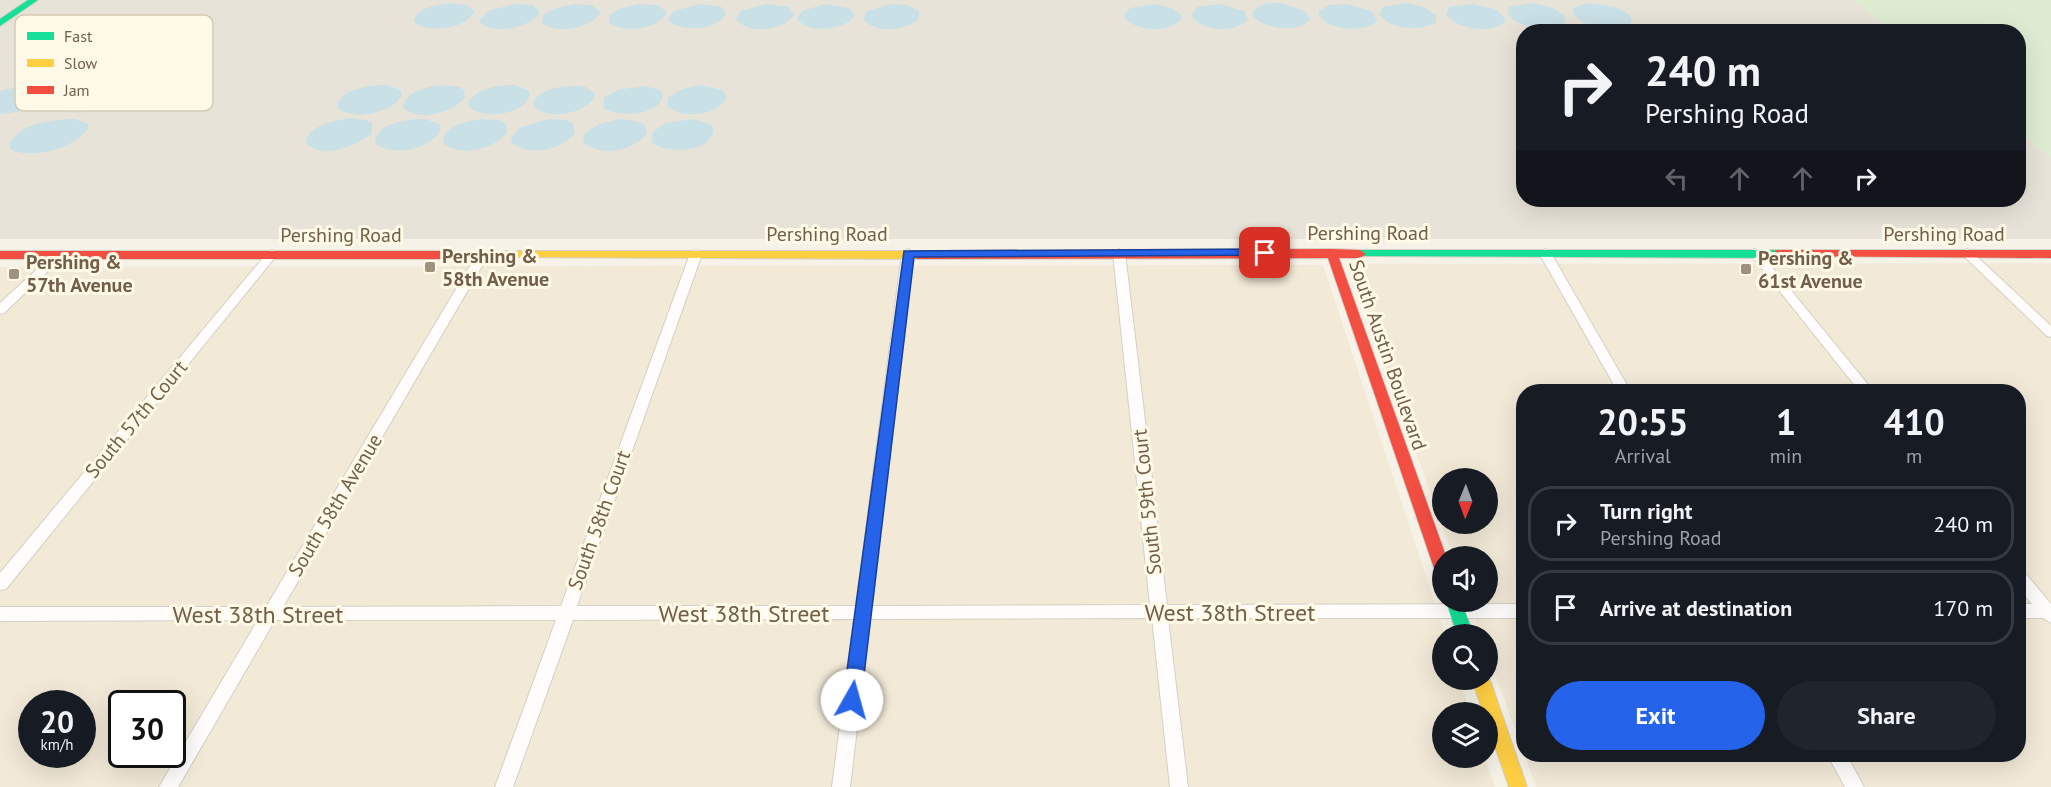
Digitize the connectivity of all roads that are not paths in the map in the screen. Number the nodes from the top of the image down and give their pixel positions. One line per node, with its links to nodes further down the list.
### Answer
1 (20, 0): 3 (main road)
2 (34, 0): 4 (main road)
3 (0, 13)
4 (0, 22)
5 (908, 253): 6 (main road, Pershing Road); 12 (main road, Pershing Road); 30 (street)
6 (1119, 253): 7 (main road, Pershing Road); 28 (street, South 59th Court)
7 (1332, 253): 8 (main road, Pershing Road); 21 (main road, South Austin Boulevard)
8 (1545, 253): 9 (main road, Pershing Road); 19 (street)
9 (1755, 253): 13 (main road, Pershing Road); 20 (street)
10 (272, 254): 11 (main road, Pershing Road); 16 (main road, Pershing Road); 22 (street, South 57th Court)
11 (483, 254): 12 (main road, Pershing Road); 33 (street, South 58th Avenue)
12 (696, 254): 29 (street, South 58th Court)
13 (1967, 254): 14 (main road, Pershing Road); 18 (street)
14 (2051, 254)
15 (0, 255): 16 (main road, Pershing Road)
16 (59, 255): 17 (street)
17 (0, 310)
18 (2051, 333)
19 (1620, 384)
20 (1861, 384)
21 (1434, 546)
22 (0, 584)
23 (2026, 585): 31 (street)
24 (1432, 607): 28 (street, West 38th Street)
25 (1498, 609): 26 (street, West 38th Street)
26 (1516, 611)
27 (2026, 611): 31 (street)
28 (1160, 612): 30 (street, West 38th Street); 39 (street, South 59th Court)
29 (566, 613): 30 (street, West 38th Street); 33 (street, West 38th Street); 37 (street, South 58th Court)
30 (863, 613): 38 (street)
31 (2050, 613)
32 (0, 614): 33 (street, West 38th Street)
33 (270, 614): 36 (street, South 58th Avenue)
34 (1484, 690): 40 (main road)
35 (1841, 762): 41 (street)
36 (168, 787)
37 (504, 787)
38 (841, 787)
39 (1179, 787)
40 (1518, 787)
41 (1855, 787)

